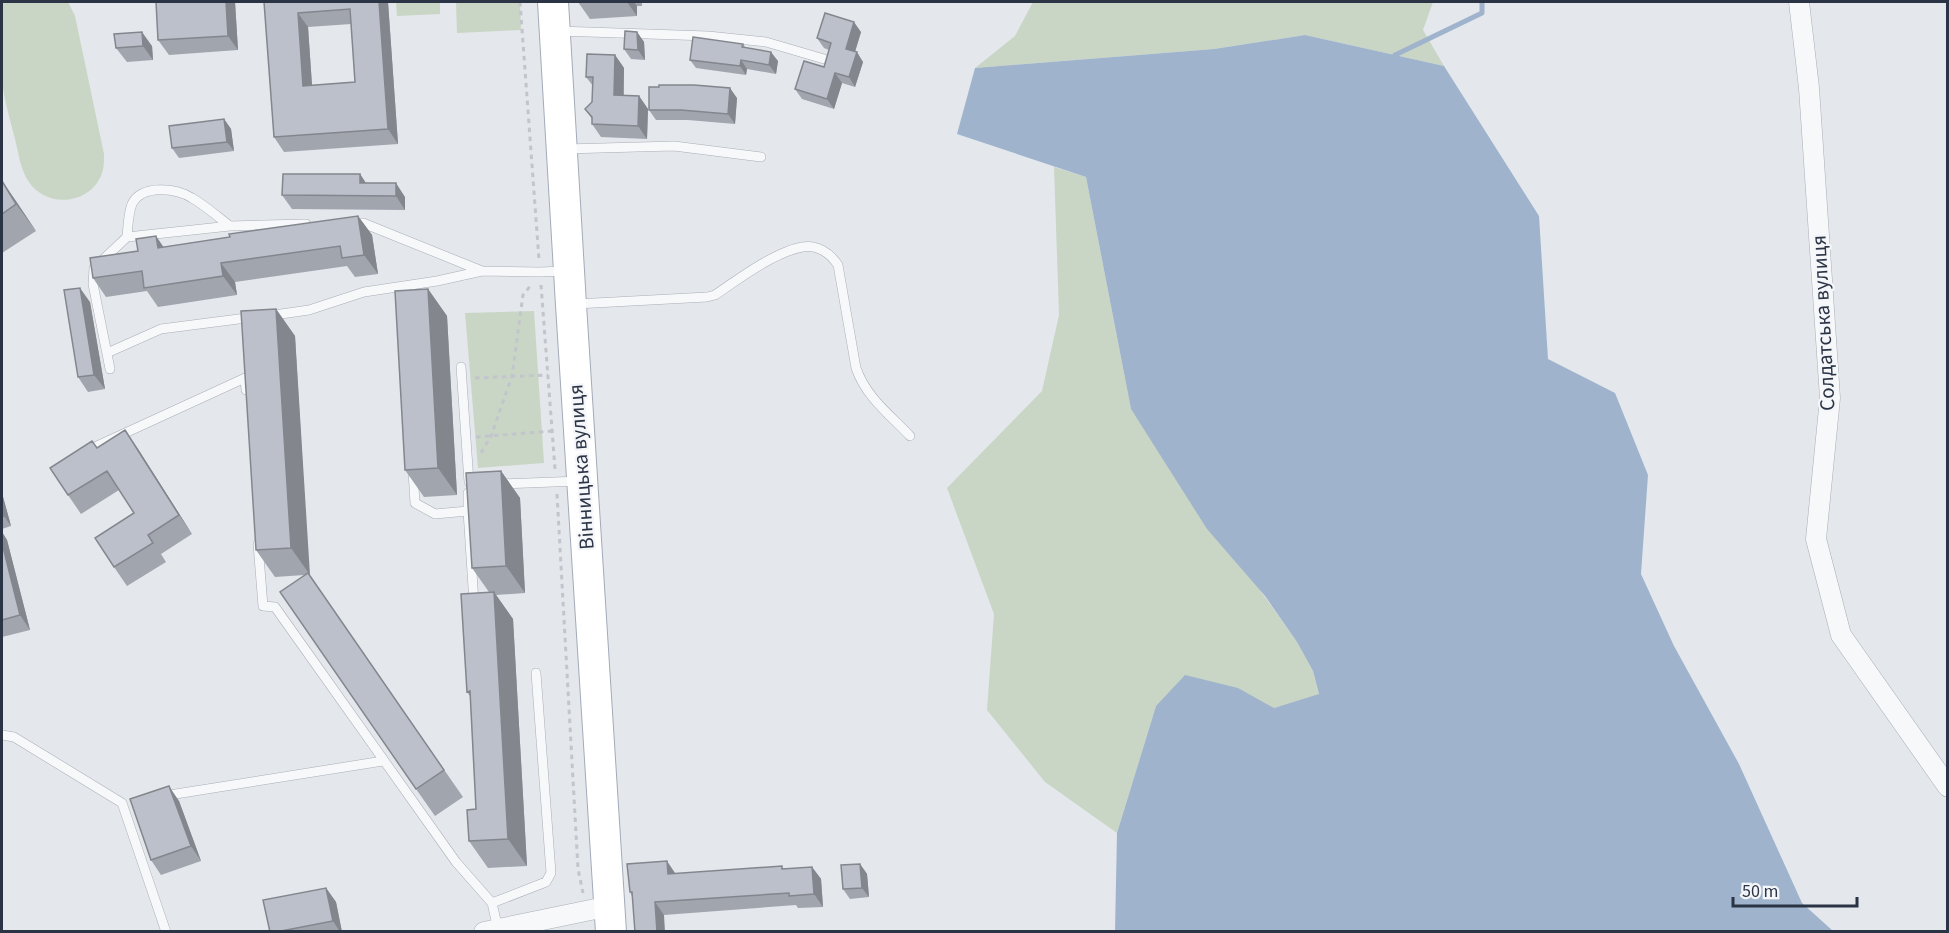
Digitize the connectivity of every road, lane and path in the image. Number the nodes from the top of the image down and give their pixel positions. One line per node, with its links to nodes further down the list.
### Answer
1 (520, 2): 13 (path)
2 (553, 2): 4 (main road, Вінницька вулиця)
3 (1799, 2): 38 (street, Солдатська вулиця)
4 (555, 31): 5 (lane); 6 (main road, Вінницька вулиця)
5 (824, 59)
6 (563, 149): 7 (lane); 13 (main road, Вінницька вулиця)
7 (761, 156)
8 (319, 224): 10 (lane)
9 (341, 224): 12 (lane)
10 (230, 226): 11 (lane); 11 (lane)
11 (127, 237): 15 (lane)
12 (482, 271): 13 (lane); 15 (lane)
13 (555, 272): 14 (main road, Вінницька вулиця); 18 (path); 19 (path)
14 (571, 304): 24 (lane); 29 (main road, Вінницька вулиця)
15 (107, 353): 17 (lane)
16 (461, 368): 20 (lane)
17 (110, 369)
18 (548, 375): 19 (path); 22 (path)
19 (512, 376): 20 (path); 23 (path)
20 (462, 379): 25 (lane)
21 (247, 401): 27 (lane)
22 (552, 431): 23 (path); 29 (path)
23 (490, 436): 25 (path); 28 (path)
24 (910, 436)
25 (466, 438): 28 (lane)
26 (413, 456): 32 (lane)
27 (73, 457)
28 (468, 480): 30 (lane); 32 (lane)
29 (569, 482): 31 (lane); 42 (path); 44 (main road, Вінницька вулиця)
30 (480, 484)
31 (490, 484)
32 (468, 511): 34 (lane)
33 (258, 538): 37 (lane)
34 (474, 603)
35 (536, 673): 43 (lane)
36 (2, 735): 41 (lane)
37 (383, 761): 39 (lane); 43 (lane)
38 (1947, 787)
39 (156, 798)
40 (134, 801): 41 (lane)
41 (122, 803): 46 (lane)
42 (583, 893)
43 (492, 903): 45 (lane)
44 (611, 919): 45 (street)
45 (491, 930)
46 (166, 932)

